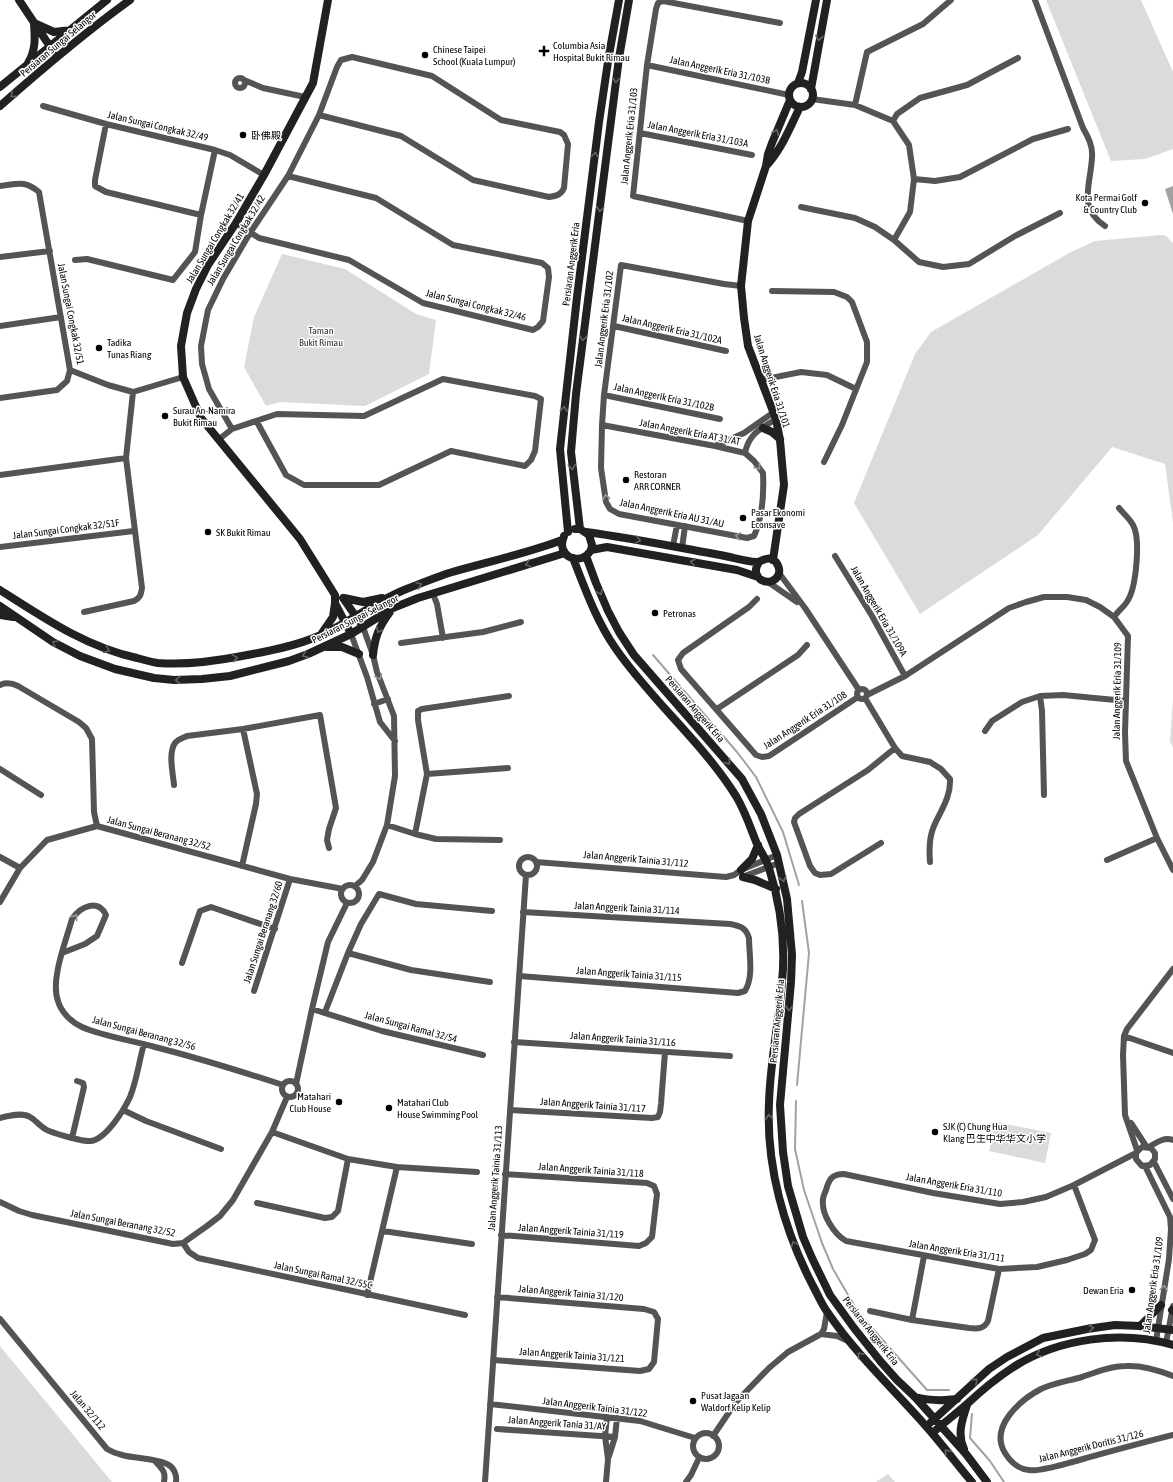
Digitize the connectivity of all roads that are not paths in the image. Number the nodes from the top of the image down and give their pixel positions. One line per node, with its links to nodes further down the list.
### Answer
1 (19, 0): 12 (main road)
2 (107, 0): 14 (main road, Persiaran Sungai Selangor)
3 (130, 0): 17 (main road, Persiaran Sungai Selangor)
4 (328, 0): 25 (main road, Jalan Sungai Congkak 32/41)
5 (615, 0): 16 (main road)
6 (619, 0): 16 (main road, Persiaran Anggerik Eria)
7 (629, 0): 86 (main road, Persiaran Anggerik Eria, one-way to 86)
8 (816, 0): 21 (main road)
9 (827, 0): 24 (main road, one-way to 24)
10 (952, 0): 28 (street)
11 (1035, 0): 49 (street)
12 (34, 23): 14 (main road); 15 (main road); 20 (main road)
13 (780, 23): 19 (street, Jalan Anggerik Eria 31/103)
14 (71, 30): 15 (main road, Persiaran Sungai Selangor)
15 (51, 47): 17 (main road); 20 (main road, Persiaran Sungai Selangor)
16 (609, 55): 88 (main road, Persiaran Anggerik Eria, one-way to 16)
17 (57, 56): 29 (main road, Persiaran Sungai Selangor, one-way to 29)
18 (1018, 58): 33 (street)
19 (647, 65): 26 (street, Jalan Anggerik Eria 31/103B); 36 (street, Jalan Anggerik Eria 31/103)
20 (26, 66): 22 (main road, Persiaran Sungai Selangor)
21 (798, 83): 24 (main road); 26 (main road)
22 (0, 87)
23 (263, 88): 23 (street); 25 (street)
24 (811, 89): 27 (main road)
25 (305, 97): 40 (main road, Jalan Sungai Congkak 32/41)
26 (789, 97): 31 (main road); 39 (main road, Jalan Anggerik Eria 31/101, one-way to 26)
27 (812, 99): 28 (street); 31 (main road)
28 (855, 104): 33 (street)
29 (0, 106)
30 (43, 106): 34 (street, Jalan Sungai Congkak 32/49)
31 (800, 107): 39 (main road, Jalan Anggerik Eria 31/101)
32 (318, 115): 32 (street, Jalan Sungai Congkak 32/42); 41 (street, Jalan Sungai Congkak 32/42)
33 (893, 121): 42 (street)
34 (106, 124): 37 (street, Jalan Sungai Congkak 32/49); 46 (street)
35 (1068, 129): 42 (street)
36 (640, 133): 38 (street, Jalan Anggerik Eria 31/103A); 47 (street, Jalan Anggerik Eria 31/103)
37 (215, 150): 40 (street, Jalan Sungai Congkak 32/49); 46 (street)
38 (752, 155)
39 (766, 166): 47 (main road, Jalan Anggerik Eria 31/101)
40 (264, 175): 48 (main road, Jalan Sungai Congkak 32/41)
41 (288, 176): 50 (street, Jalan Sungai Congkak 32/42); 50 (street, Jalan Sungai Congkak 32/46)
42 (914, 179): 51 (street)
43 (0, 186): 52 (street, Jalan Sungai Congkak 32/51)
44 (801, 207): 51 (street)
45 (1060, 213): 51 (street)
46 (201, 215): 54 (street)
47 (748, 221): 55 (main road, Jalan Anggerik Eria 31/101)
48 (236, 222): 50 (street); 62 (main road, Jalan Sungai Congkak 32/41)
49 (1105, 226)
50 (250, 233): 73 (street, Jalan Sungai Congkak 32/42)
51 (894, 240)
52 (50, 250): 53 (street); 57 (street, Jalan Sungai Congkak 32/51)
53 (0, 257)
54 (75, 260)
55 (741, 286): 59 (street, Jalan Anggerik Eria 31/102); 63 (main road, Jalan Anggerik Eria 31/101)
56 (772, 291): 64 (street)
57 (61, 317): 58 (street); 61 (street, Jalan Sungai Congkak 32/51)
58 (0, 326)
59 (614, 326): 60 (street, Jalan Anggerik Eria 31/102A); 66 (street, Jalan Anggerik Eria 31/102)
60 (726, 352)
61 (70, 370): 65 (street, Jalan Sungai Congkak 32/51); 67 (street)
62 (183, 377): 65 (street); 74 (main road, Jalan Sungai Congkak 32/41)
63 (761, 380): 64 (street); 68 (main road, Jalan Anggerik Eria 31/101)
64 (856, 389): 80 (street)
65 (133, 392): 79 (street)
66 (604, 395): 69 (street, Jalan Anggerik Eria 31/102B); 71 (street, Jalan Anggerik Eria 31/102)
67 (0, 398)
68 (775, 416): 72 (street); 75 (main road, Jalan Anggerik Eria 31/101); 76 (street)
69 (720, 419)
70 (257, 422): 70 (street); 73 (street)
71 (602, 425): 76 (street, Jalan Anggerik Eria AT 31/AT); 77 (street, Jalan Anggerik Eria 31/102)
72 (763, 428): 75 (main road); 78 (street)
73 (232, 429): 74 (street)
74 (218, 440): 105 (main road, Jalan Sungai Congkak 32/41)
75 (780, 440): 97 (main road, Jalan Anggerik Eria 31/101)
76 (715, 446): 78 (street, Jalan Anggerik Eria AT 31/AT)
77 (602, 451): 84 (street, Jalan Anggerik Eria AU 31/AU, one-way to 77)
78 (745, 453): 82 (street, Jalan Anggerik Eria AT 31/AT, one-way to 82)
79 (126, 458): 81 (street); 87 (street)
80 (824, 462)
81 (0, 475)
82 (762, 500): 85 (street, Jalan Anggerik Eria AU 31/AU, one-way to 85)
83 (1119, 508): 113 (street)
84 (677, 525): 85 (street, Jalan Anggerik Eria AU 31/AU); 90 (street)
85 (685, 526): 92 (street)
86 (583, 530): 88 (main road); 90 (main road, one-way to 90); 94 (main road)
87 (134, 531): 91 (street, Jalan Sungai Congkak 32/51F); 110 (street)
88 (568, 532): 89 (main road)
89 (562, 540): 93 (main road); 103 (main road, Persiaran Sungai Selangor, one-way to 89)
90 (673, 546): 92 (main road)
91 (0, 547)
92 (682, 548): 97 (main road)
93 (565, 553): 96 (main road); 102 (main road, Persiaran Sungai Selangor, one-way to 102)
94 (588, 553): 96 (main road); 99 (main road, one-way to 94); 155 (main road, Persiaran Anggerik Eria, one-way to 155)
95 (836, 556): 126 (street, Jalan Anggerik Eria 31/109A)
96 (573, 558): 152 (main road, Persiaran Anggerik Eria)
97 (766, 560): 98 (main road); 99 (main road)
98 (779, 573): 100 (main road); 109 (street)
99 (758, 577): 100 (main road)
100 (768, 582): 109 (street)
101 (0, 590): 119 (main road, Persiaran Sungai Selangor, one-way to 119)
102 (433, 594): 108 (main road, Persiaran Sungai Selangor); 120 (street)
103 (389, 597): 104 (main road); 112 (main road, Persiaran Sungai Selangor)
104 (344, 598): 105 (main road); 112 (main road)
105 (335, 599): 116 (main road, Jalan Sungai Congkak 32/41); 119 (main road)
106 (756, 599): 135 (street, Jalan Anggerik Eria 31/108)
107 (0, 606): 114 (main road, Persiaran Sungai Selangor)
108 (393, 608): 117 (main road, Persiaran Sungai Selangor); 125 (main road, one-way to 125)
109 (805, 608): 128 (street)
110 (84, 612)
111 (0, 615): 114 (main road)
112 (356, 617): 116 (main road, Persiaran Sungai Selangor); 117 (main road)
113 (1114, 617): 126 (street, Jalan Anggerik Eria 31/109); 133 (street, Jalan Anggerik Eria 31/109)
114 (20, 620): 123 (main road, Persiaran Sungai Selangor, one-way to 114)
115 (521, 622): 120 (street)
116 (346, 623): 118 (main road, Jalan Sungai Congkak 32/41); 119 (main road, Persiaran Sungai Selangor)
117 (363, 627): 118 (main road, Persiaran Sungai Selangor); 125 (street)
118 (351, 634): 123 (main road, Persiaran Sungai Selangor); 124 (street)
119 (320, 635)
120 (443, 638): 121 (street)
121 (401, 643)
122 (806, 645): 135 (street)
123 (323, 647): 124 (main road)
124 (359, 654): 134 (street)
125 (373, 655): 132 (street, one-way to 132)
126 (905, 676): 131 (street, Jalan Anggerik Eria 31/109)
127 (0, 685): 147 (street)
128 (858, 694): 131 (street); 131 (street); 135 (street, Jalan Anggerik Eria 31/108)
129 (509, 696): 142 (street)
130 (1040, 696): 133 (street); 137 (street); 145 (street)
131 (866, 697): 139 (street)
132 (388, 698): 134 (street); 138 (street)
133 (1126, 701): 149 (street, Jalan Anggerik Eria 31/109)
134 (374, 704): 138 (street)
135 (717, 708)
136 (243, 730): 143 (street); 153 (street); 160 (street)
137 (985, 731)
138 (395, 741): 146 (street)
139 (895, 748): 151 (street); 158 (street)
140 (508, 768): 142 (street)
141 (0, 769): 144 (street)
142 (427, 774): 148 (street)
143 (174, 785)
144 (41, 795)
145 (1044, 795)
146 (387, 825): 148 (street); 166 (street)
147 (97, 826): 160 (street, Jalan Sungai Beranang 32/52); 161 (street, Jalan Sungai Beranang 32/52)
148 (415, 834): 150 (street)
149 (1157, 838): 156 (street); 162 (street, Jalan Anggerik Eria 31/109)
150 (500, 840)
151 (882, 843)
152 (758, 845): 159 (main road, Persiaran Anggerik Eria); 163 (main road)
153 (329, 848)
154 (0, 857): 161 (street)
155 (778, 859): 159 (street, Jalan Anggerik Tainia 31/112); 242 (main road, Persiaran Anggerik Eria, one-way to 242)
156 (1107, 860)
157 (536, 862): 163 (street, Jalan Anggerik Tainia 31/112); 164 (street); 164 (street)
158 (930, 862)
159 (768, 863): 163 (street, Jalan Anggerik Tainia 31/112); 168 (main road, Persiaran Anggerik Eria)
160 (242, 866): 165 (street, Jalan Sungai Beranang 32/52)
161 (20, 868): 169 (street, Jalan Sungai Beranang 32/52)
162 (1173, 870)
163 (739, 874): 168 (main road)
164 (526, 875): 172 (street, Jalan Anggerik Tainia 31/113)
165 (290, 879): 167 (street, Jalan Sungai Beranang 32/52); 173 (street, Jalan Sungai Beranang 32/60)
166 (355, 886): 167 (street); 170 (street)
167 (343, 889): 170 (street)
168 (776, 889): 228 (main road, Persiaran Anggerik Eria, one-way to 168)
169 (0, 902)
170 (347, 903): 182 (street)
171 (492, 911): 175 (street)
172 (523, 912): 178 (street, Jalan Anggerik Tainia 31/113); 181 (street, Jalan Anggerik Tainia 31/114)
173 (275, 929): 176 (street); 180 (street, Jalan Sungai Beranang 32/60)
174 (62, 953): 174 (street, Jalan Sungai Beranang 32/56, one-way to 174); 186 (street, Jalan Sungai Beranang 32/56)
175 (348, 953): 179 (street); 183 (street)
176 (182, 963)
177 (1173, 969): 184 (street)
178 (519, 976): 181 (street, Jalan Anggerik Tainia 31/115); 185 (street, Jalan Anggerik Tainia 31/113)
179 (490, 982)
180 (254, 991)
181 (738, 993)
182 (312, 1008): 183 (street, Jalan Sungai Ramal 32/54); 192 (street)
183 (325, 1012): 189 (street, Jalan Sungai Ramal 32/54)
184 (1124, 1036): 188 (street); 197 (street)
185 (514, 1042): 187 (street, Jalan Anggerik Tainia 31/116); 196 (street, Jalan Anggerik Tainia 31/113)
186 (144, 1044): 193 (street, Jalan Sungai Beranang 32/56); 195 (street)
187 (665, 1052): 190 (street, Jalan Anggerik Tainia 31/116); 196 (street, Jalan Anggerik Tainia 31/117)
188 (1173, 1053)
189 (483, 1055)
190 (730, 1056)
191 (77, 1082): 200 (street)
192 (296, 1084): 193 (street); 194 (street)
193 (283, 1085): 194 (street)
194 (287, 1096): 199 (street, Jalan Sungai Beranang 32/52)
195 (123, 1110): 200 (street); 203 (street)
196 (510, 1110): 210 (street, Jalan Anggerik Tainia 31/113)
197 (1125, 1115): 202 (street); 204 (street)
198 (0, 1118): 200 (street)
199 (272, 1132): 205 (street); 218 (street, Jalan Sungai Beranang 32/52)
200 (72, 1138)
201 (1173, 1140): 202 (street)
202 (1147, 1146): 204 (street); 206 (street)
203 (221, 1149)
204 (1137, 1151): 207 (street); 211 (street, Jalan Anggerik Eria 31/110)
205 (348, 1159): 208 (street); 215 (street)
206 (1154, 1162): 207 (street); 213 (street)
207 (1145, 1166): 225 (street, Jalan Anggerik Eria 31/109, one-way to 207)
208 (397, 1167): 209 (street); 216 (street)
209 (477, 1172)
210 (506, 1174): 217 (street, Jalan Anggerik Tainia 31/113); 220 (street, Jalan Anggerik Tainia 31/118)
211 (1074, 1185): 212 (street, Jalan Anggerik Eria 31/110); 222 (street, Jalan Anggerik Eria 31/111)
212 (823, 1199): 221 (street, Jalan Anggerik Eria 31/111)
213 (1173, 1199)
214 (0, 1202): 218 (street, Jalan Sungai Beranang 32/52)
215 (257, 1203)
216 (383, 1231): 219 (street); 223 (street)
217 (501, 1235): 220 (street, Jalan Anggerik Tainia 31/119); 224 (street, Jalan Anggerik Tainia 31/113)
218 (183, 1242): 223 (street, Jalan Sungai Ramal 32/55C)
219 (472, 1244)
220 (639, 1246)
221 (924, 1256): 222 (street, Jalan Anggerik Eria 31/111); 231 (street)
222 (999, 1269): 231 (street)
223 (368, 1295): 229 (street, Jalan Sungai Ramal 32/55C)
224 (497, 1297): 239 (street, Jalan Anggerik Tainia 31/113); 240 (street, Jalan Anggerik Tainia 31/120)
225 (1161, 1305): 232 (main road); 233 (street, Jalan Anggerik Eria 31/109)
226 (1173, 1309): 234 (street)
227 (870, 1311): 231 (street)
228 (827, 1312): 235 (street); 236 (main road, Persiaran Anggerik Eria)
229 (465, 1315)
230 (0, 1319): 263 (street, Jalan 32/112)
231 (912, 1320)
232 (1140, 1326): 233 (main road); 243 (main road, one-way to 232)
233 (1158, 1328): 234 (main road); 237 (street, Jalan Anggerik Eria 31/109)
234 (1171, 1330): 238 (street)
235 (821, 1334): 236 (street); 257 (street)
236 (848, 1341): 250 (main road, Persiaran Anggerik Eria, one-way to 236)
237 (1156, 1341): 238 (main road); 245 (main road, one-way to 245)
238 (1169, 1344)
239 (493, 1360): 240 (street, Jalan Anggerik Tainia 31/121); 244 (street, Jalan Anggerik Tainia 31/113)
240 (649, 1369)
241 (1173, 1376): 254 (street, Jalan Anggerik Doritis 31/126)
242 (915, 1397): 243 (main road); 249 (main road, Persiaran Anggerik Eria)
243 (958, 1399): 249 (main road)
244 (490, 1404): 246 (street, Jalan Anggerik Tainia 31/113); 247 (street, Jalan Anggerik Tainia 31/122)
245 (967, 1404): 251 (main road); 260 (main road)
246 (489, 1416): 252 (street); 259 (street, Jalan Anggerik Tainia 31/113)
247 (607, 1417): 248 (street, Jalan Anggerik Tainia 31/122); 255 (street)
248 (617, 1418): 256 (street); 258 (street, Jalan Anggerik Tainia 31/122)
249 (934, 1419): 250 (main road); 251 (main road, Persiaran Anggerik Eria)
250 (926, 1426): 253 (main road, Persiaran Anggerik Eria)
251 (940, 1426): 253 (main road); 260 (main road, Persiaran Anggerik Eria)
252 (497, 1429): 255 (street, Jalan Anggerik Tania 31/AY); 259 (street)
253 (932, 1434): 269 (main road, Persiaran Anggerik Eria, one-way to 253)
254 (1173, 1435)
255 (605, 1436): 256 (street, Jalan Anggerik Tania 31/AY); 262 (street)
256 (615, 1436): 262 (street)
257 (713, 1436): 258 (street); 261 (street)
258 (695, 1438): 261 (street)
259 (487, 1440): 266 (street, Jalan Anggerik Tainia 31/113)
260 (966, 1454): 270 (main road, Persiaran Anggerik Eria)
261 (699, 1458): 268 (street)
262 (608, 1460): 267 (street)
263 (155, 1462): 264 (street); 265 (street, Jalan 32/112)
264 (164, 1482)
265 (176, 1482)
266 (485, 1482)
267 (606, 1482)
268 (686, 1482)
269 (972, 1482)
270 (987, 1482)

